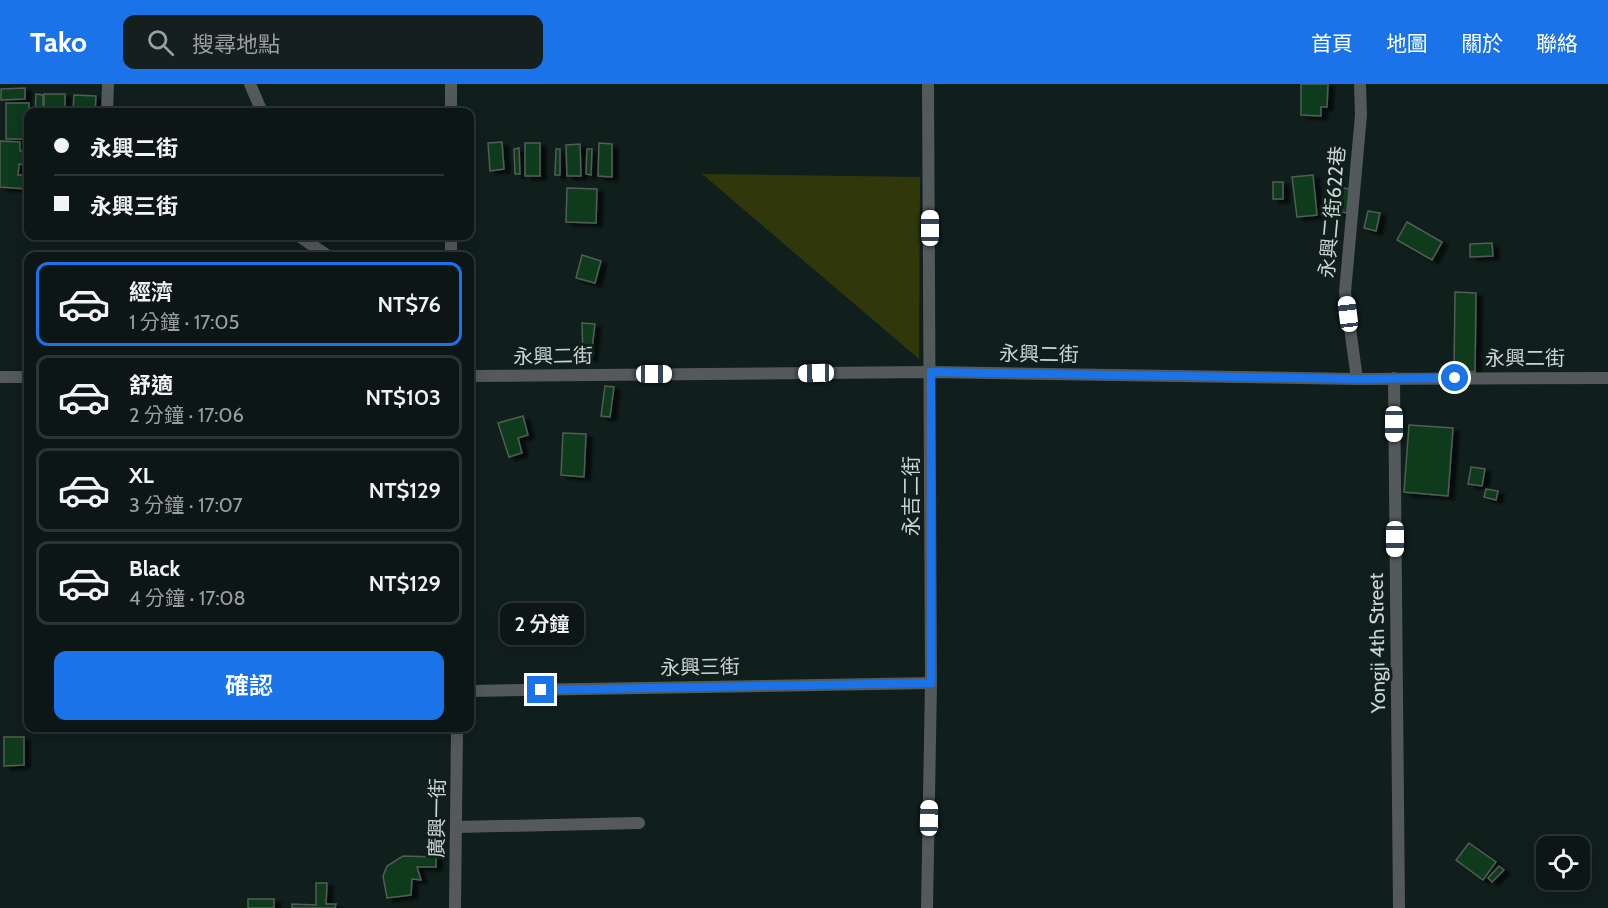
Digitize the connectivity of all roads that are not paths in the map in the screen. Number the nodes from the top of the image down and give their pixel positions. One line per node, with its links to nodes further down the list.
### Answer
1 (108, 84): 6 (street)
2 (250, 84): 7 (street)
3 (451, 84): 8 (street)
4 (928, 84): 11 (street, 永吉二街)
5 (1360, 84): 17 (street, 永興二街622巷)
6 (107, 108)
7 (260, 108)
8 (451, 108)
9 (305, 240): 10 (street)
10 (322, 252)
11 (931, 372): 12 (street, 永興二街); 17 (street, 永興二街); 18 (street, 永吉二街)
12 (474, 376)
13 (0, 377): 14 (street)
14 (24, 377)
15 (1394, 378): 16 (street, 永興二街); 17 (street, 永興二街); 25 (street, Yongji 4th Street)
16 (1608, 378)
17 (1357, 379)
18 (931, 683): 19 (street, 永興三街); 24 (street, 永吉二街)
19 (474, 691)
20 (457, 732): 22 (street, 廣興一街)
21 (639, 823): 22 (street)
22 (457, 827): 23 (street, 廣興一街)
23 (455, 908)
24 (927, 908)
25 (1399, 908)

